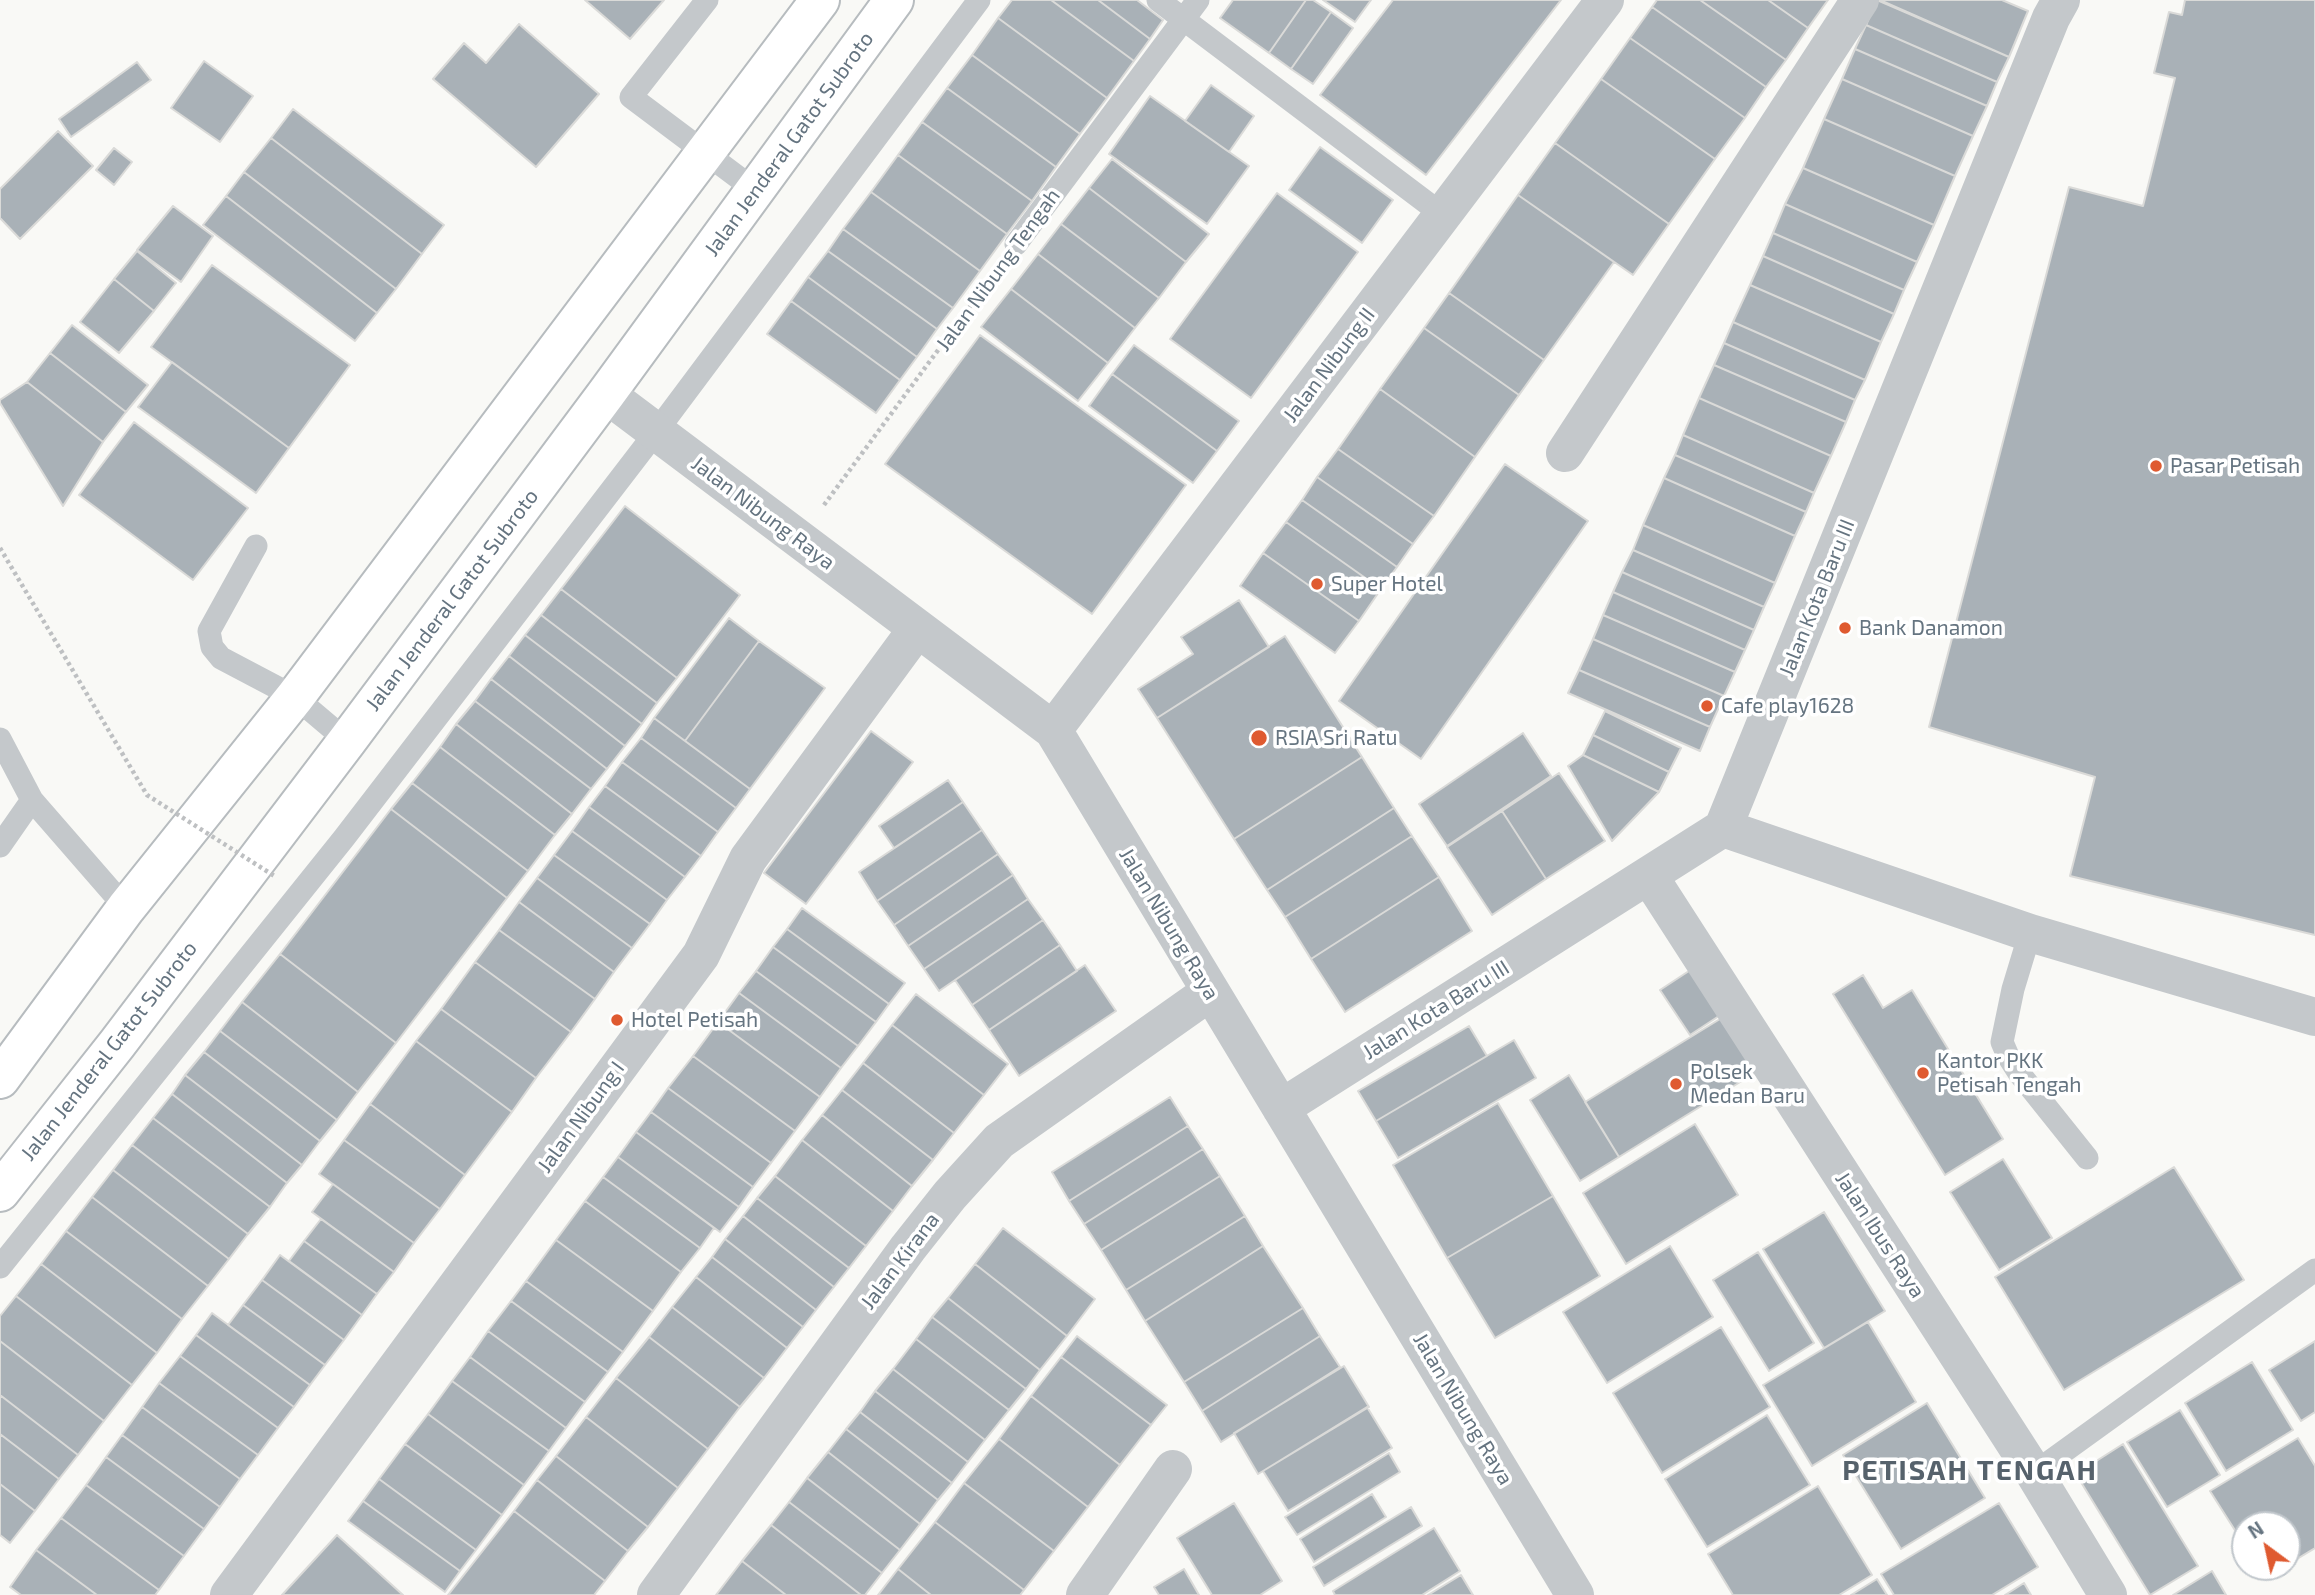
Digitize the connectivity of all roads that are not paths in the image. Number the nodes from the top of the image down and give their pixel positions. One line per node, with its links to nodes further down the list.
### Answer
1 (707, 0): 11 (lane)
2 (820, 0): 11 (main road)
3 (894, 0): 12 (main road, Jalan Jenderal Gatot Subroto)
4 (979, 0): 16 (lane)
5 (1158, 0): 10 (lane)
6 (1198, 0): 10 (lane, Jalan Nibung Tengah)
7 (1605, 0): 13 (street, Jalan Nibung II)
8 (1860, 0): 17 (street)
9 (2047, 6): 25 (street, Jalan Kota Baru III)
10 (1183, 19): 13 (lane); 14 (lane, Jalan Nibung Tengah)
11 (704, 152): 12 (lane); 20 (main road)
12 (755, 190): 15 (main road, Jalan Jenderal Gatot Subroto)
13 (1443, 215): 21 (street, Jalan Nibung II)
14 (1016, 244)
15 (606, 394): 16 (street, Jalan Nibung Raya); 23 (main road, Jalan Jenderal Gatot Subroto)
16 (656, 432): 19 (street, Jalan Nibung Raya); 36 (lane)
17 (1565, 453)
18 (256, 546): 20 (lane)
19 (917, 629): 21 (street, Jalan Nibung Raya); 40 (street, Jalan Nibung I)
20 (295, 698): 23 (lane); 28 (main road)
21 (1053, 730): 30 (street, Jalan Nibung Raya)
22 (0, 739): 24 (lane)
23 (346, 741): 35 (main road, Jalan Jenderal Gatot Subroto)
24 (32, 800): 26 (lane); 28 (lane)
25 (1723, 828): 27 (street, Jalan Kota Baru III); 29 (street)
26 (0, 846)
27 (1649, 876): 33 (street, Jalan Kota Baru III); 39 (street, Jalan Ibus Raya)
28 (126, 908): 32 (main road)
29 (2030, 933): 31 (street); 34 (lane)
30 (1210, 992): 33 (street, Jalan Nibung Raya); 41 (street, Jalan Kirana)
31 (2315, 1017)
32 (0, 1079)
33 (1281, 1108): 43 (street, Jalan Nibung Raya)
34 (2087, 1158)
35 (0, 1192)
36 (0, 1267)
37 (2315, 1270): 39 (lane)
38 (1173, 1469): 42 (street)
39 (2034, 1473): 44 (street, Jalan Ibus Raya)
40 (229, 1595)
41 (656, 1595)
42 (1085, 1595)
43 (1575, 1595)
44 (2108, 1595)

